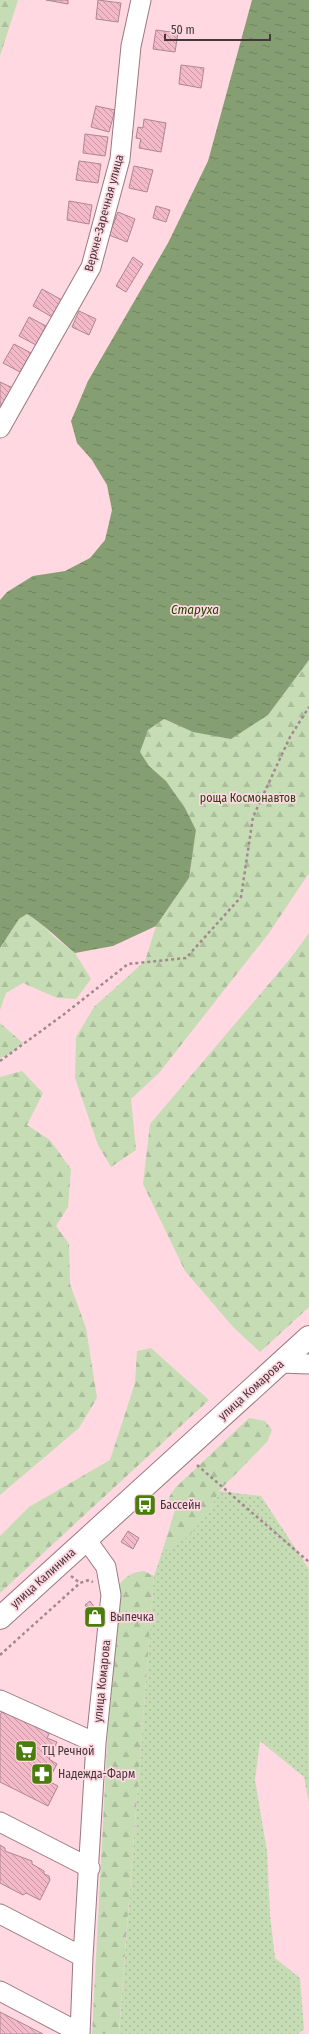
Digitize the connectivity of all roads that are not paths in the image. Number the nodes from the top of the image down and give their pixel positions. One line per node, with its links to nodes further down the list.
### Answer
1 (141, 0): 2 (street, Верхне-Заречная улица)
2 (0, 428)
3 (309, 1337): 4 (main road, улица Комарова)
4 (281, 1363): 5 (street); 6 (main road, улица Комарова)
5 (309, 1364)
6 (86, 1539): 7 (main road, улица Калинина); 9 (street, улица Комарова)
7 (0, 1618)
8 (0, 1700): 9 (street)
9 (96, 1743): 11 (street, улица Комарова)
10 (0, 1822): 11 (street)
11 (90, 1868): 13 (street, улица Комарова)
12 (0, 1914): 13 (street)
13 (82, 1957): 15 (street, улица Комарова)
14 (0, 1991): 15 (street)
15 (80, 2033)

